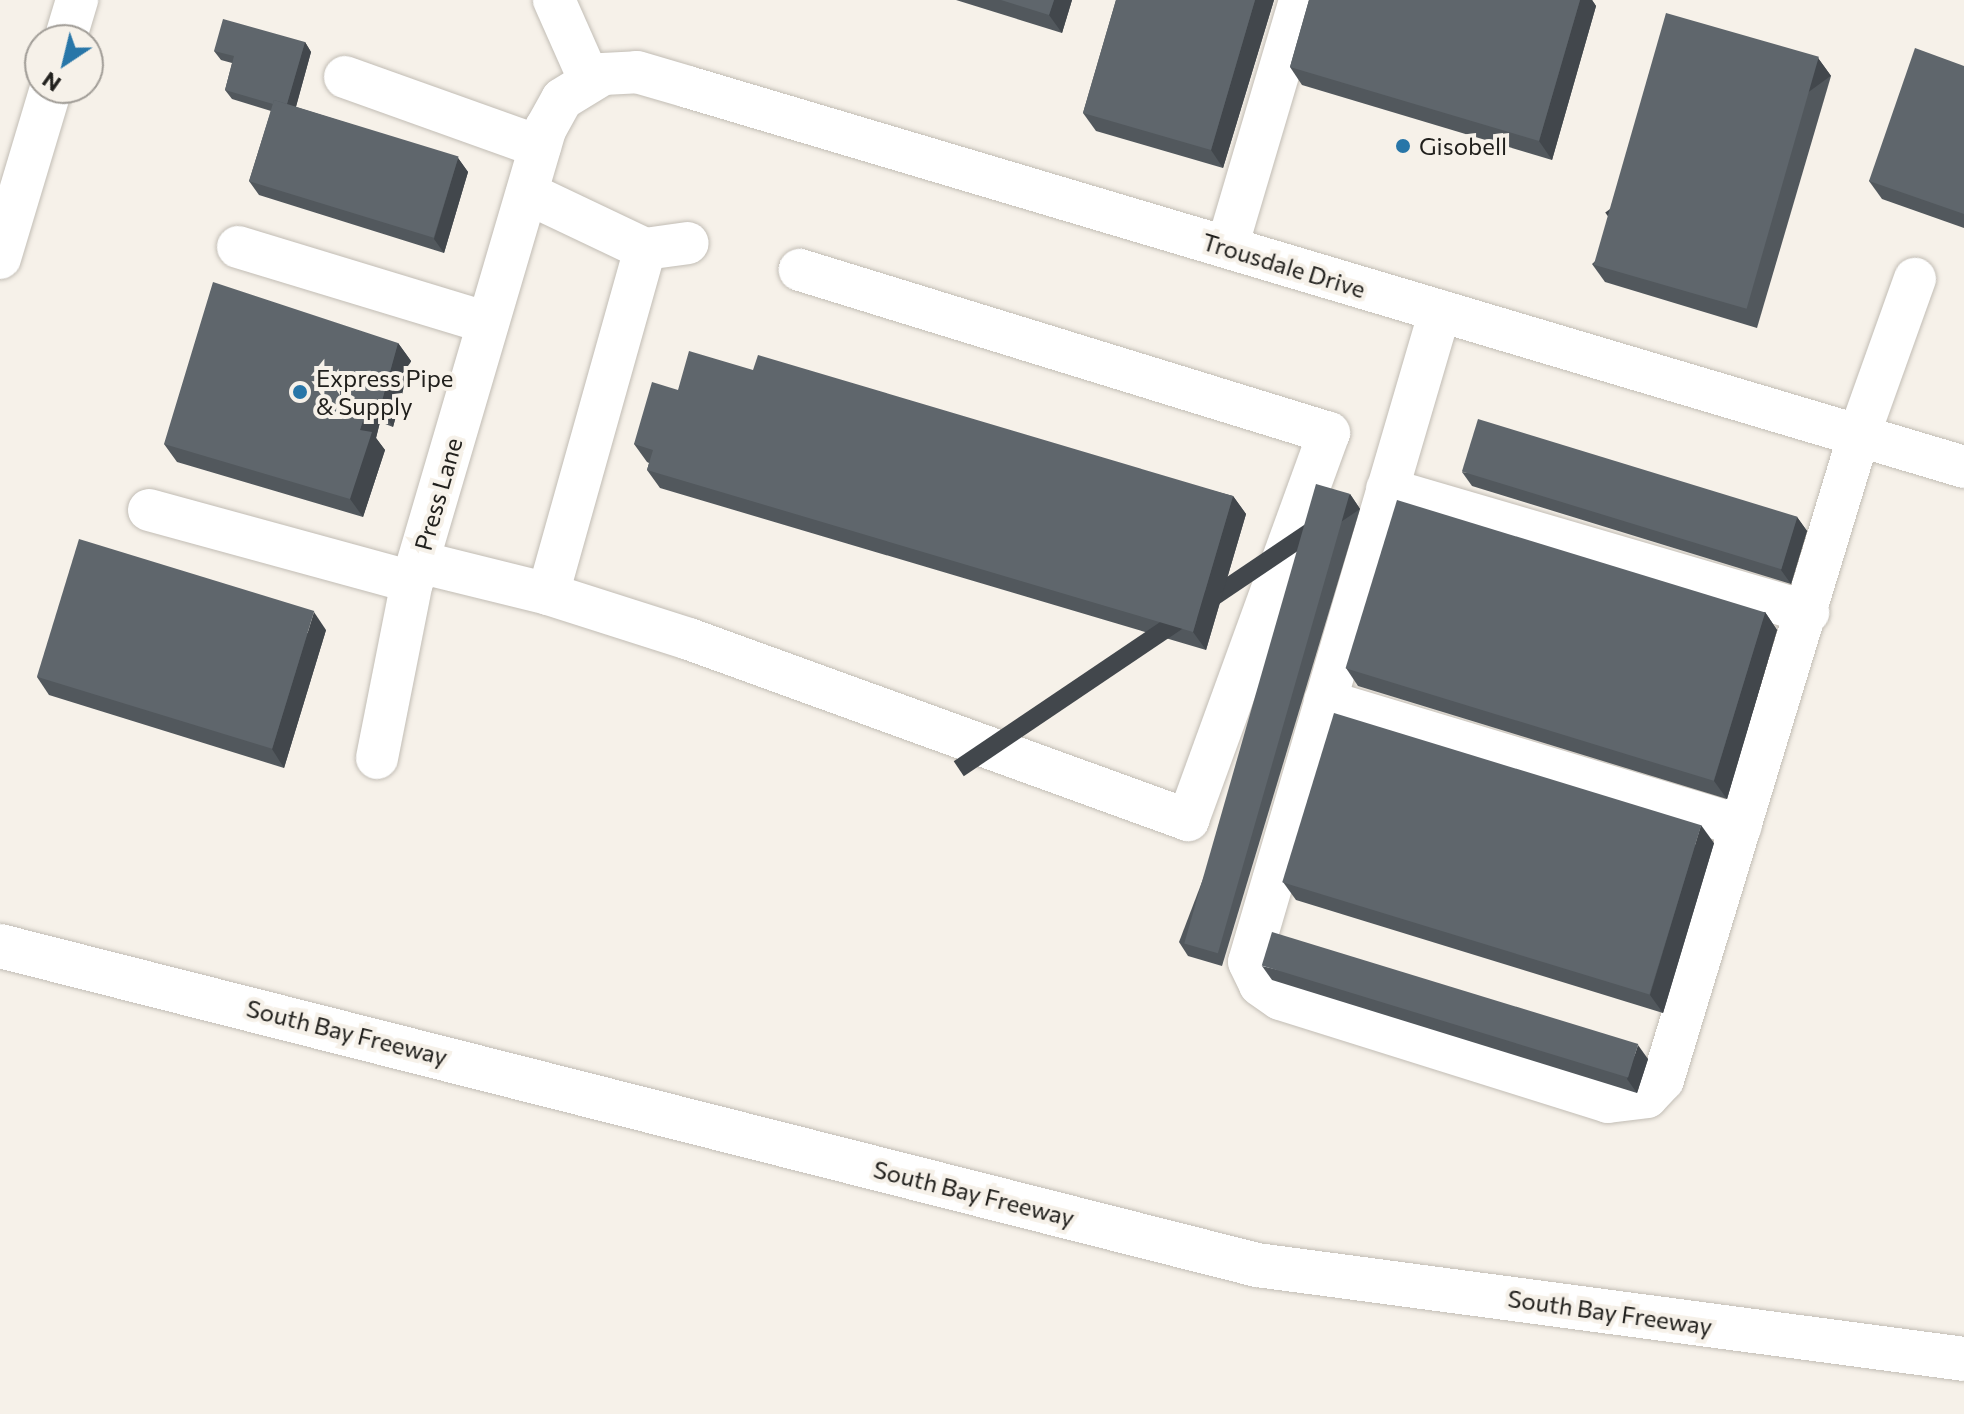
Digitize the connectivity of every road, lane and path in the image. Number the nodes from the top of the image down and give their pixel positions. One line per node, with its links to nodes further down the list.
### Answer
1 (77, 0): 4 (street)
2 (554, 0): 6 (street)
3 (1300, 0): 12 (street)
4 (70, 24)
5 (345, 77): 8 (street)
6 (596, 77): 8 (street, Press Lane); 12 (street, Trousdale Drive)
7 (46, 104): 14 (street)
8 (540, 147): 9 (street, Press Lane)
9 (527, 193): 13 (street); 18 (street, Press Lane)
10 (688, 243): 13 (street)
11 (238, 247): 18 (street)
12 (1227, 247): 17 (street, Trousdale Drive)
13 (645, 249): 24 (street)
14 (0, 258)
15 (800, 270): 24 (street)
16 (1915, 279): 19 (street)
17 (1440, 311): 19 (street, Trousdale Drive); 21 (street)
18 (488, 323): 23 (street, Press Lane)
19 (1859, 435): 20 (street, Trousdale Drive); 25 (street)
20 (1964, 467)
21 (1387, 489): 25 (street); 26 (street)
22 (149, 510): 23 (street)
23 (416, 572): 24 (street); 27 (street, Press Lane)
24 (548, 594)
25 (1808, 612): 28 (street)
26 (1325, 701): 28 (street); 28 (street)
27 (377, 758)
28 (1741, 826)
29 (0, 946): 31 (highway, South Bay Freeway)
30 (1964, 1330): 31 (highway)
31 (1778, 1334): 32 (highway, South Bay Freeway)
32 (1964, 1359)

